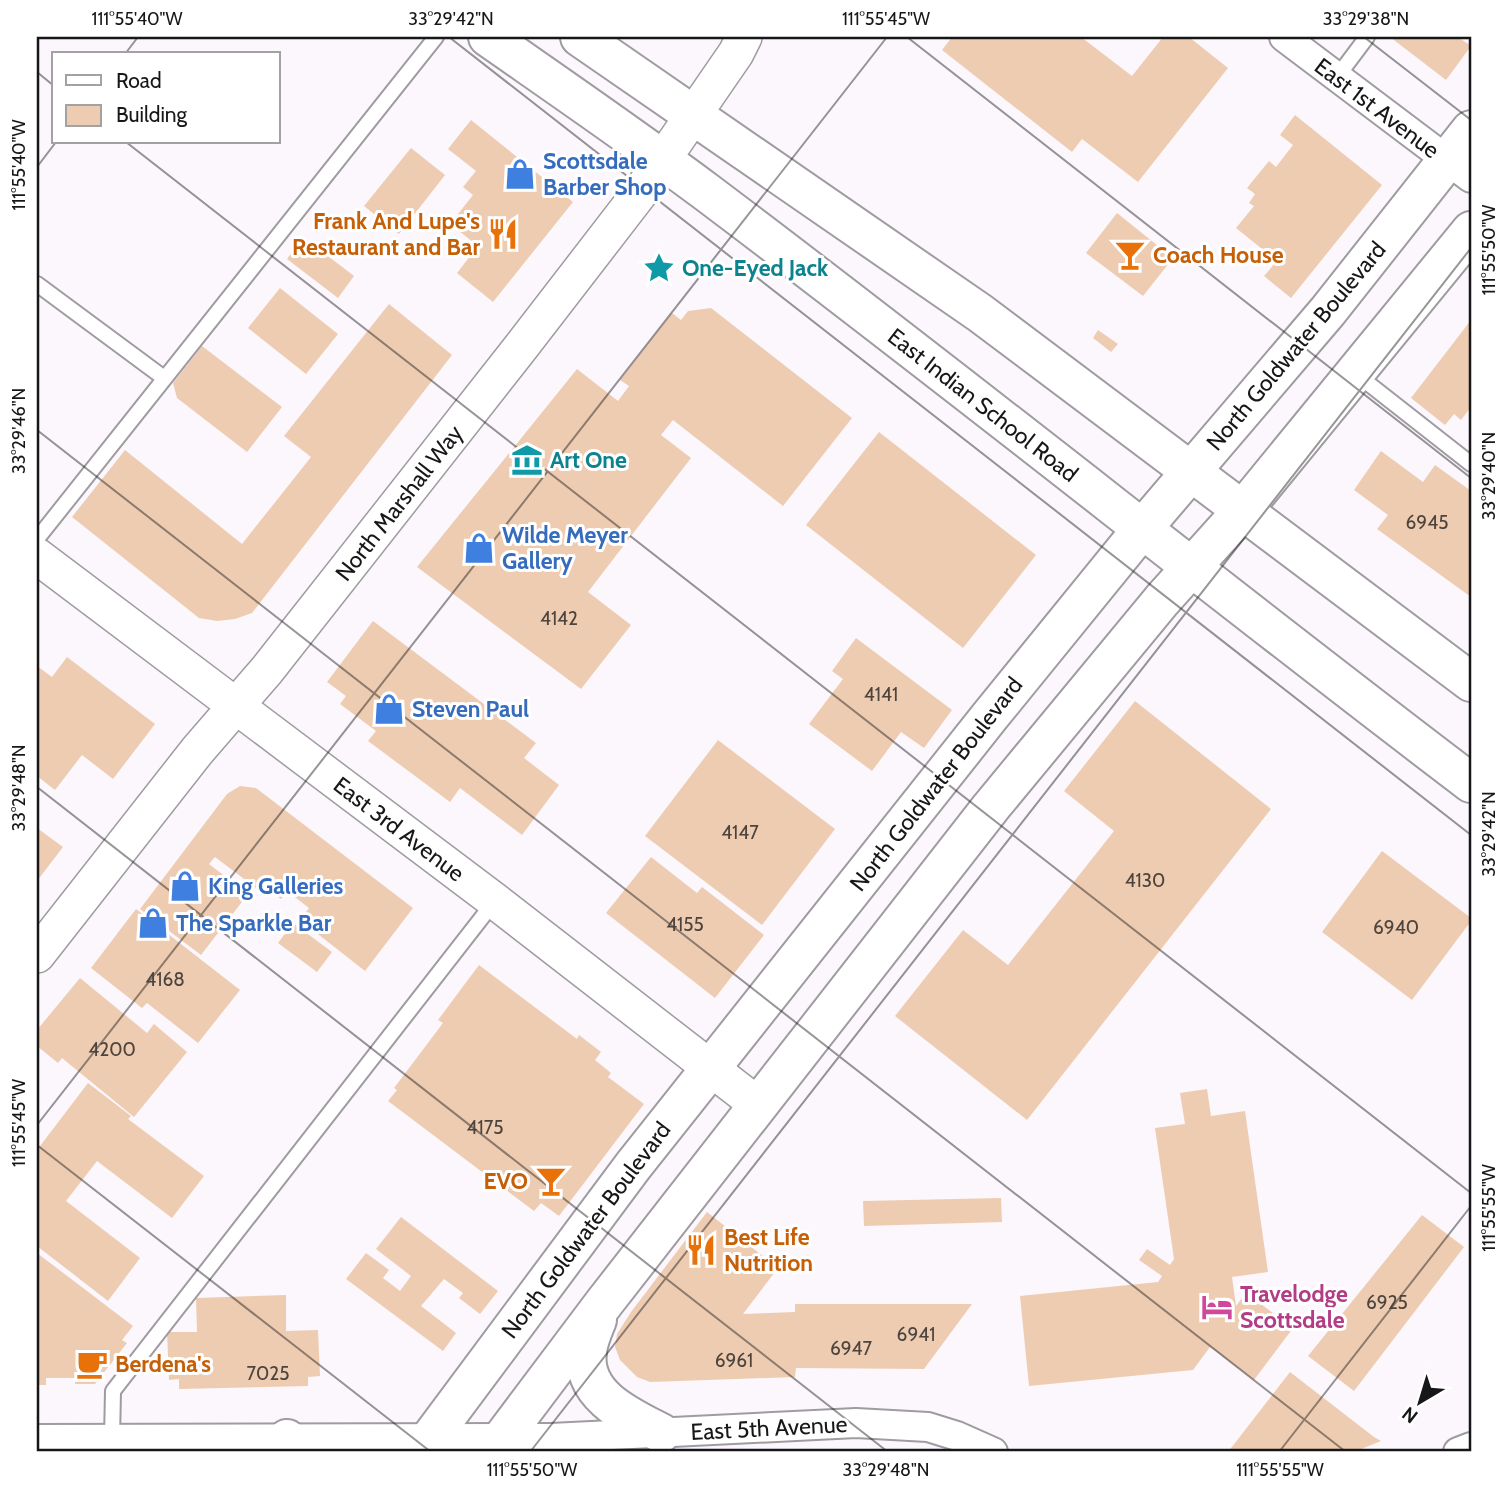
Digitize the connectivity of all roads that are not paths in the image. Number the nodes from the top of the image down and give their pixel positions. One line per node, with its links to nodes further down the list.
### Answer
1 (436, 37): 15 (lane)
2 (488, 37): 10 (main road, East Indian School Road)
3 (580, 37): 8 (main road)
4 (744, 37): 8 (street, North Marshall Way)
5 (1284, 37): 7 (street, East 1st Avenue)
6 (1367, 37): 7 (lane)
7 (1337, 76): 11 (street, East 1st Avenue)
8 (694, 116): 10 (street, North Marshall Way); 17 (main road)
9 (1471, 130): 11 (main road, North Goldwater Boulevard)
10 (663, 160): 19 (main road, East Indian School Road); 24 (street, North Marshall Way)
11 (1460, 170): 17 (main road, North Goldwater Boulevard)
12 (1471, 231): 14 (main road)
13 (37, 284): 15 (lane)
14 (1354, 372): 16 (lane); 18 (main road)
15 (164, 378): 20 (lane)
16 (1471, 464)
17 (1190, 472): 18 (main road); 19 (main road, North Goldwater Boulevard)
18 (1242, 511): 22 (main road); 23 (main road)
19 (1142, 529): 22 (main road, East Indian School Road); 28 (main road, North Goldwater Boulevard)
20 (37, 539)
21 (37, 556): 24 (street, East 3rd Avenue)
22 (1191, 569): 25 (main road, East Indian School Road); 29 (main road)
23 (1471, 682)
24 (235, 707): 26 (street, East 3rd Avenue); 27 (street, North Marshall Way)
25 (1471, 783)
26 (495, 901): 28 (street, East 3rd Avenue); 33 (lane)
27 (37, 956)
28 (710, 1068): 29 (street, East 3rd Avenue); 35 (main road, North Goldwater Boulevard)
29 (758, 1105): 30 (main road)
30 (604, 1303): 31 (main road); 36 (main road)
31 (661, 1433): 36 (street, East 5th Avenue); 38 (street, East 5th Avenue)
32 (37, 1439): 33 (street, East 5th Avenue)
33 (112, 1439): 34 (street, East 5th Avenue)
34 (295, 1445): 35 (street, East 5th Avenue)
35 (425, 1445): 36 (street, East 5th Avenue)
36 (497, 1445)
37 (1471, 1447): 39 (street)
38 (993, 1452)
39 (1458, 1452)

